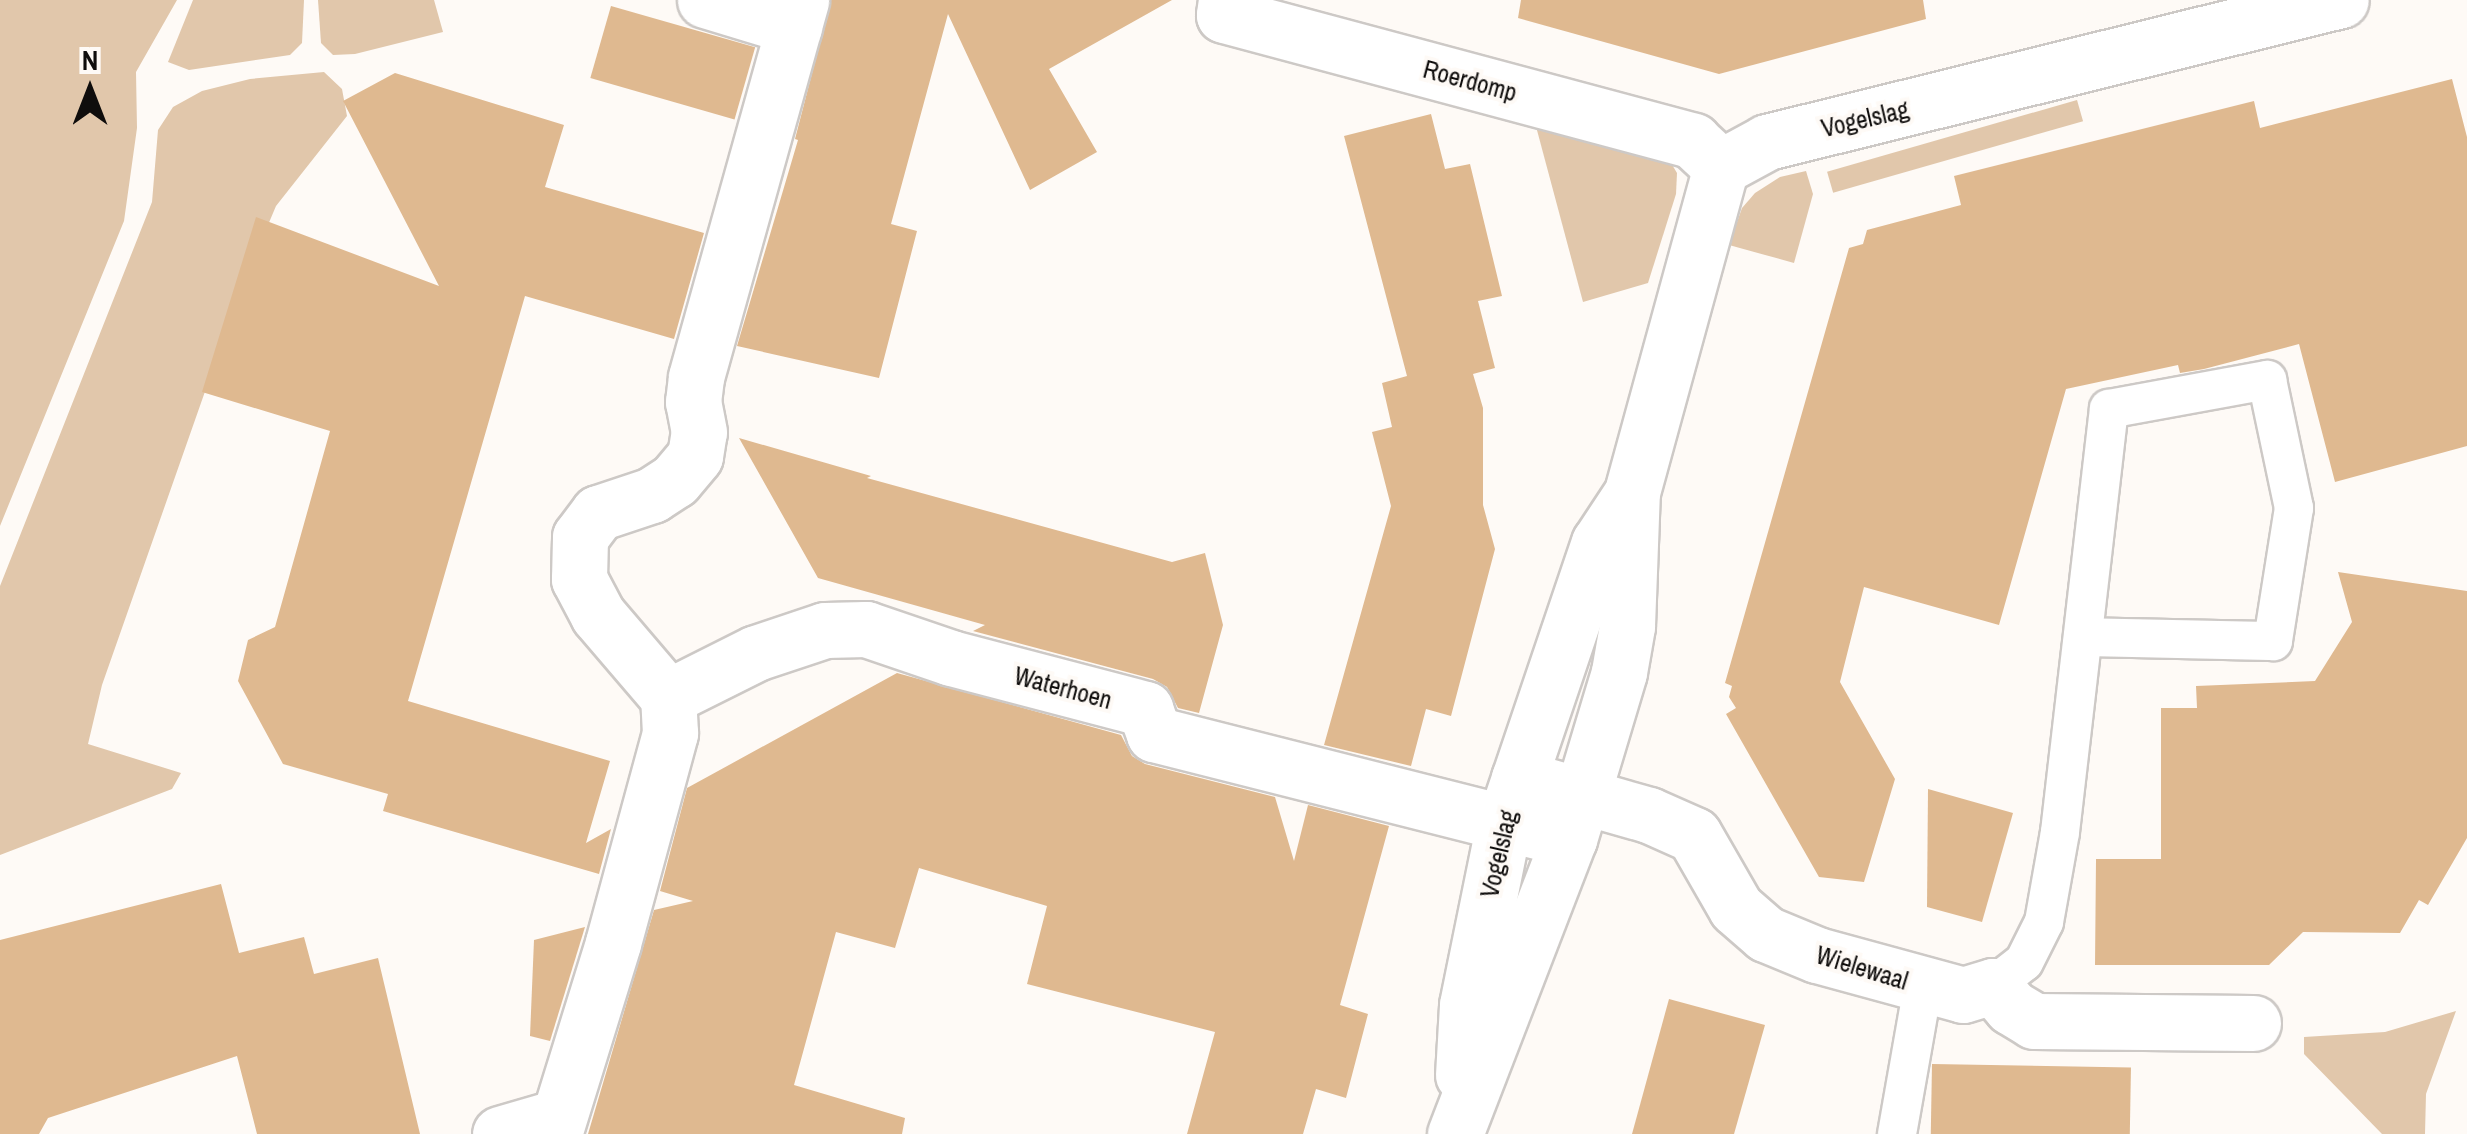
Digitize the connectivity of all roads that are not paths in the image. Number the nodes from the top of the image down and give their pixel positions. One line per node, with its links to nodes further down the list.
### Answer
1 (705, 0): 4 (street)
2 (1226, 0): 6 (street, Roerdomp)
3 (2341, 0): 5 (street, Vogelslag)
4 (797, 14): 9 (street)
5 (2189, 18): 6 (street, Vogelslag)
6 (1721, 167): 7 (street, Vogelslag)
7 (1632, 492): 10 (street, Vogelslag); 11 (street, Vogelslag)
8 (2084, 637): 8 (lane); 13 (lane)
9 (668, 697): 10 (street, Waterhoen); 15 (street)
10 (1511, 801): 11 (street, Wielewaal); 16 (street, Vogelslag)
11 (1576, 817): 12 (street, Wielewaal); 16 (street, Vogelslag)
12 (1923, 986): 13 (street, Wielewaal); 18 (lane)
13 (1993, 986): 14 (street)
14 (2253, 1024)
15 (556, 1126): 17 (street)
16 (1458, 1126)
17 (500, 1134)
18 (1897, 1134)

